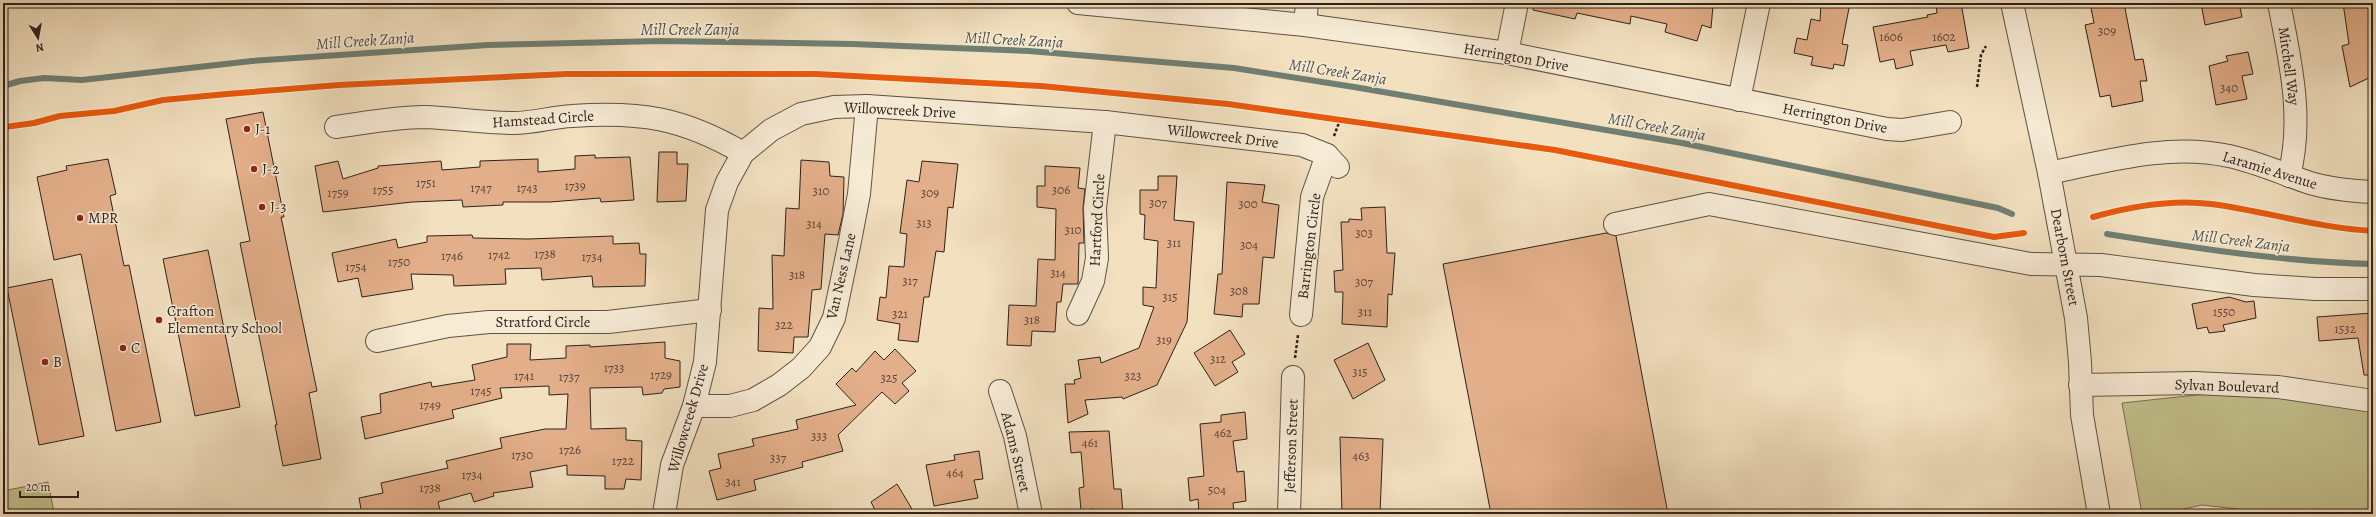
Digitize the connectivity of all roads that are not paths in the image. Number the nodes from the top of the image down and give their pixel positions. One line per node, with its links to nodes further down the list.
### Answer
1 (1078, 3): 7 (street, Herrington Drive)
2 (1307, 3): 7 (street)
3 (1517, 3): 8 (street)
4 (1759, 3): 9 (street)
5 (2012, 3): 16 (street, Dearborn Street)
6 (2278, 3): 17 (street, Mitchell Way)
7 (1305, 25): 8 (street, Herrington Drive)
8 (1507, 53): 9 (street, Herrington Drive)
9 (1739, 100): 12 (street, Herrington Drive)
10 (867, 106): 11 (street, Willowcreek Drive); 14 (street, Willowcreek Drive); 30 (street, Van Ness Lane)
11 (1105, 122): 15 (street, Willowcreek Drive); 23 (street, Hartford Circle)
12 (1950, 122)
13 (336, 128): 14 (street, Hamstead Circle)
14 (743, 153): 22 (street, Willowcreek Drive)
15 (1333, 161): 24 (street, Barrington Circle)
16 (2049, 173): 17 (street, Laramie Avenue); 20 (street, Dearborn Street)
17 (2289, 176): 18 (street, Laramie Avenue)
18 (2373, 192)
19 (1615, 224): 20 (street)
20 (2066, 265): 21 (street); 27 (street, Dearborn Street)
21 (2373, 289)
22 (710, 310): 25 (street, Stratford Circle); 30 (street, Willowcreek Drive)
23 (1078, 314)
24 (1301, 315)
25 (378, 341)
26 (1293, 377): 33 (street, Jefferson Street)
27 (2080, 385): 29 (street, Sylvan Boulevard); 34 (street, Dearborn Street)
28 (1000, 392): 32 (street, Adams Street)
29 (2373, 401)
30 (694, 406): 31 (street, Willowcreek Drive)
31 (664, 514)
32 (1031, 514)
33 (1289, 514)
34 (2099, 514)

